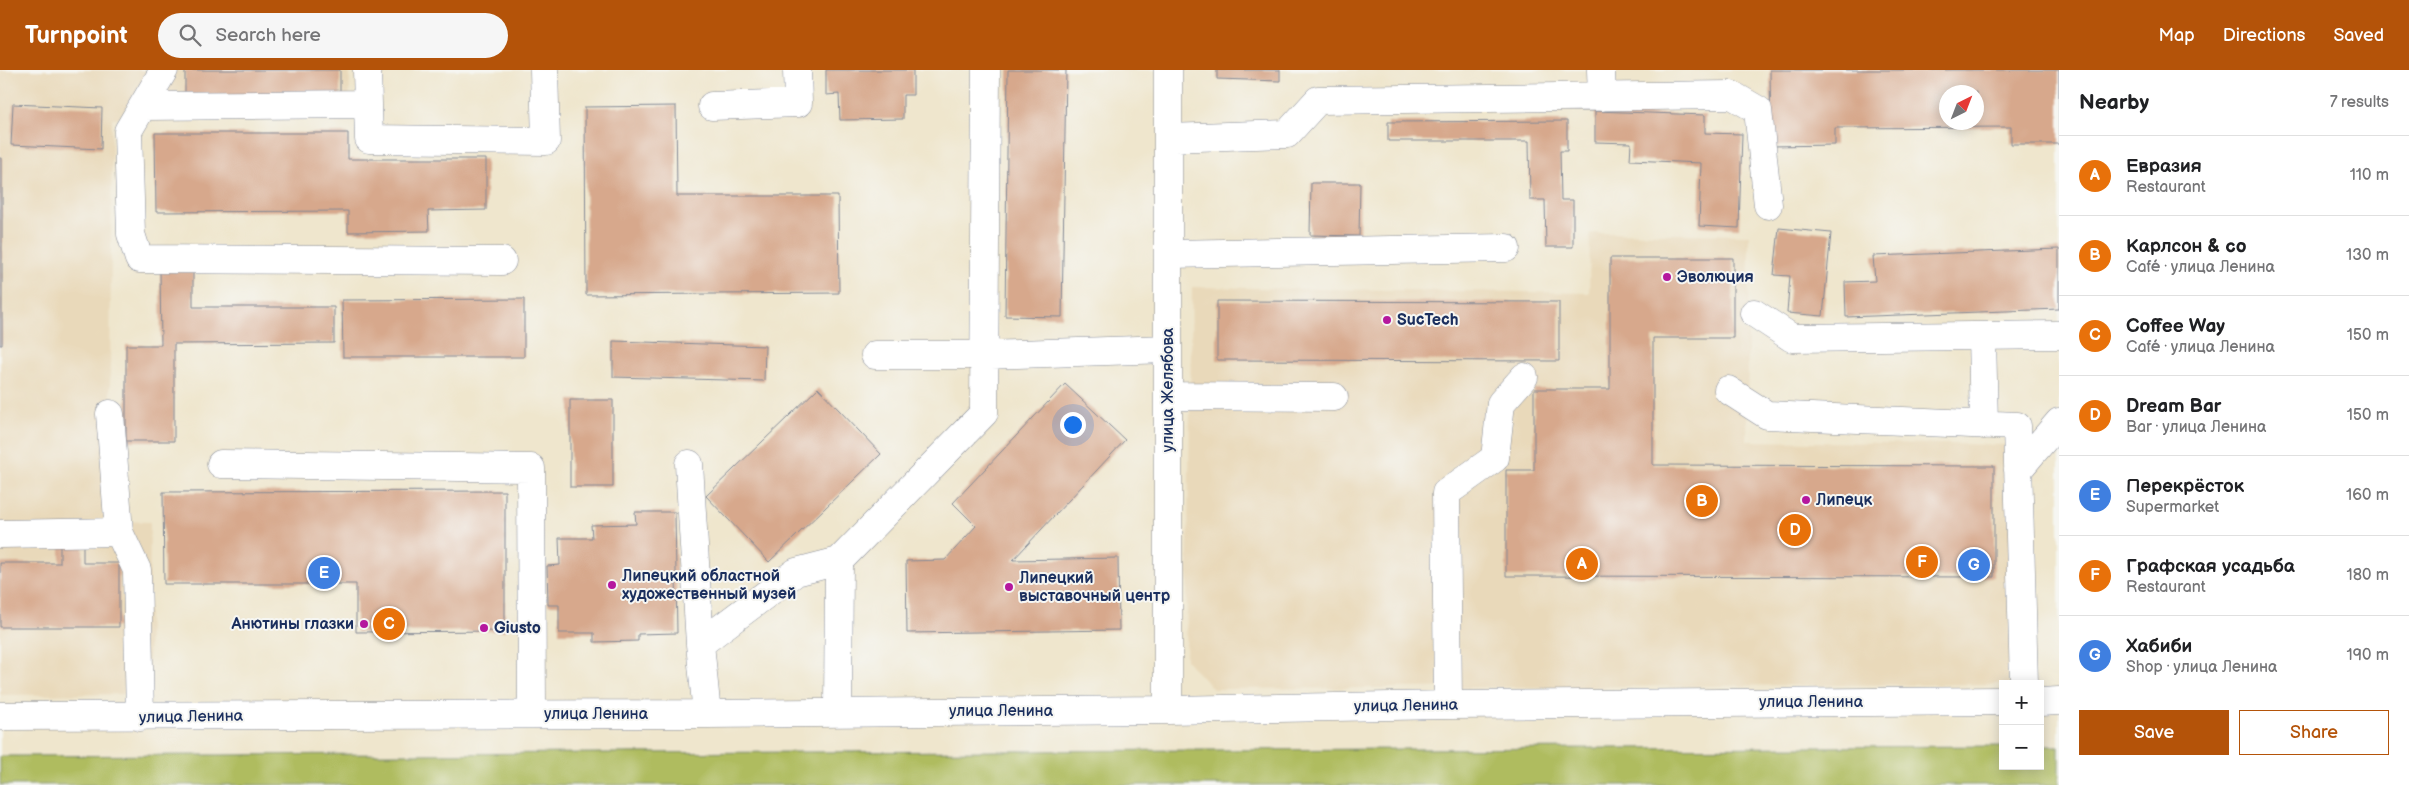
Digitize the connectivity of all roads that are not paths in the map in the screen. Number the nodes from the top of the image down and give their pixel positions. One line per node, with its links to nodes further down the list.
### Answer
1 (164, 70): 10 (street)
2 (367, 70): 9 (street)
3 (544, 70): 9 (street)
4 (796, 70): 11 (street)
5 (986, 70): 22 (street)
6 (1168, 70): 12 (street, улица Желябова)
7 (1601, 70): 8 (street)
8 (1602, 97): 12 (street); 13 (street)
9 (368, 104): 10 (street)
10 (143, 106): 16 (street)
11 (712, 106)
12 (1168, 138): 15 (street, улица Желябова)
13 (1768, 205)
14 (1506, 248): 15 (street)
15 (1168, 254): 20 (street, улица Желябова)
16 (502, 261)
17 (1754, 313): 19 (street)
18 (2059, 335): 19 (street)
19 (1982, 336): 29 (street)
20 (1168, 349): 22 (street); 25 (street, улица Желябова)
21 (875, 355): 22 (street)
22 (984, 355): 35 (street)
23 (1524, 378): 41 (street)
24 (1728, 390): 29 (street)
25 (1168, 396): 26 (street); 42 (street, улица Желябова)
26 (1334, 397)
27 (110, 414): 33 (street)
28 (2059, 422): 32 (street)
29 (1984, 425): 32 (street)
30 (221, 464): 44 (street)
31 (689, 464): 36 (street)
32 (2018, 470): 37 (street)
33 (118, 532): 34 (street); 47 (street)
34 (0, 534)
35 (839, 561): 36 (street); 43 (street)
36 (700, 644): 45 (street)
37 (2024, 680)
38 (2059, 701): 40 (street)
39 (1999, 702): 41 (street, улица Ленина)
40 (2044, 702)
41 (1448, 705): 42 (street, улица Ленина)
42 (1168, 710): 43 (street, улица Ленина)
43 (838, 712): 45 (street, улица Ленина)
44 (532, 714): 45 (street, улица Ленина); 47 (street, улица Ленина)
45 (707, 714)
46 (0, 716): 47 (street, улица Ленина)
47 (140, 717)

